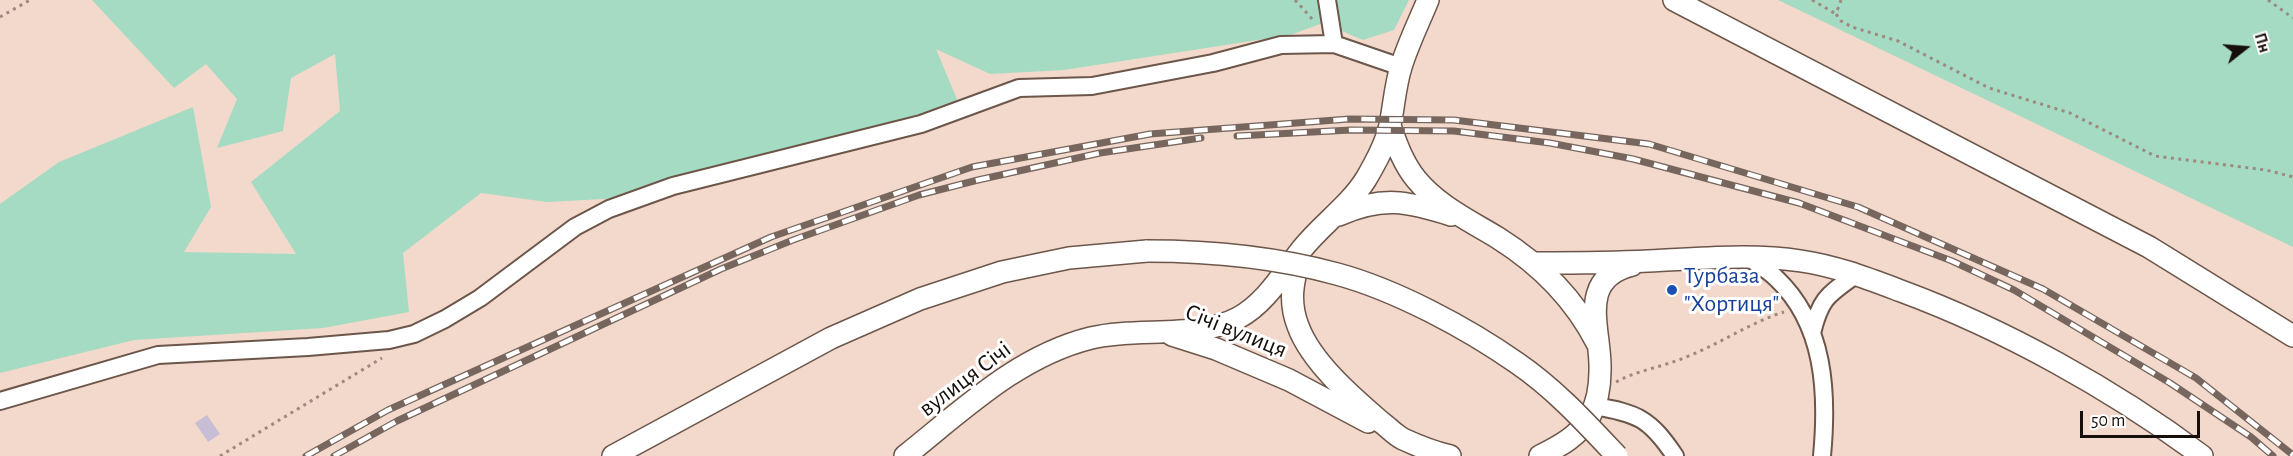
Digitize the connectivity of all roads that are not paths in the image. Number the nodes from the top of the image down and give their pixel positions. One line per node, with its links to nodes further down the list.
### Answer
1 (1327, 0): 4 (street)
2 (1428, 0): 5 (main road)
3 (1674, 0): 16 (main road)
4 (1334, 45): 5 (street); 19 (street)
5 (1401, 67): 6 (main road)
6 (1390, 126): 7 (main road); 8 (main road)
7 (1335, 216): 8 (main road); 9 (main road, Січі вулиця)
8 (1467, 220): 12 (main road)
9 (1303, 248): 14 (main road, Січі вулиця); 20 (main road)
10 (1746, 255): 11 (main road); 13 (main road); 15 (street)
11 (1646, 261): 12 (main road); 17 (main road)
12 (1535, 263): 17 (main road)
13 (1857, 274): 15 (street); 28 (main road)
14 (1165, 333): 20 (main road, Січі вулиця); 22 (main road, вулиця Січі)
15 (1812, 333): 27 (street)
16 (2293, 336)
17 (1597, 343): 18 (main road)
18 (1596, 399): 24 (main road); 26 (street)
19 (0, 401)
20 (1401, 438): 23 (main road)
21 (613, 456): 25 (main road, bridge)
22 (906, 456)
23 (1450, 456)
24 (1540, 456)
25 (1617, 456)
26 (1674, 456)
27 (1822, 456)
28 (2202, 456)

